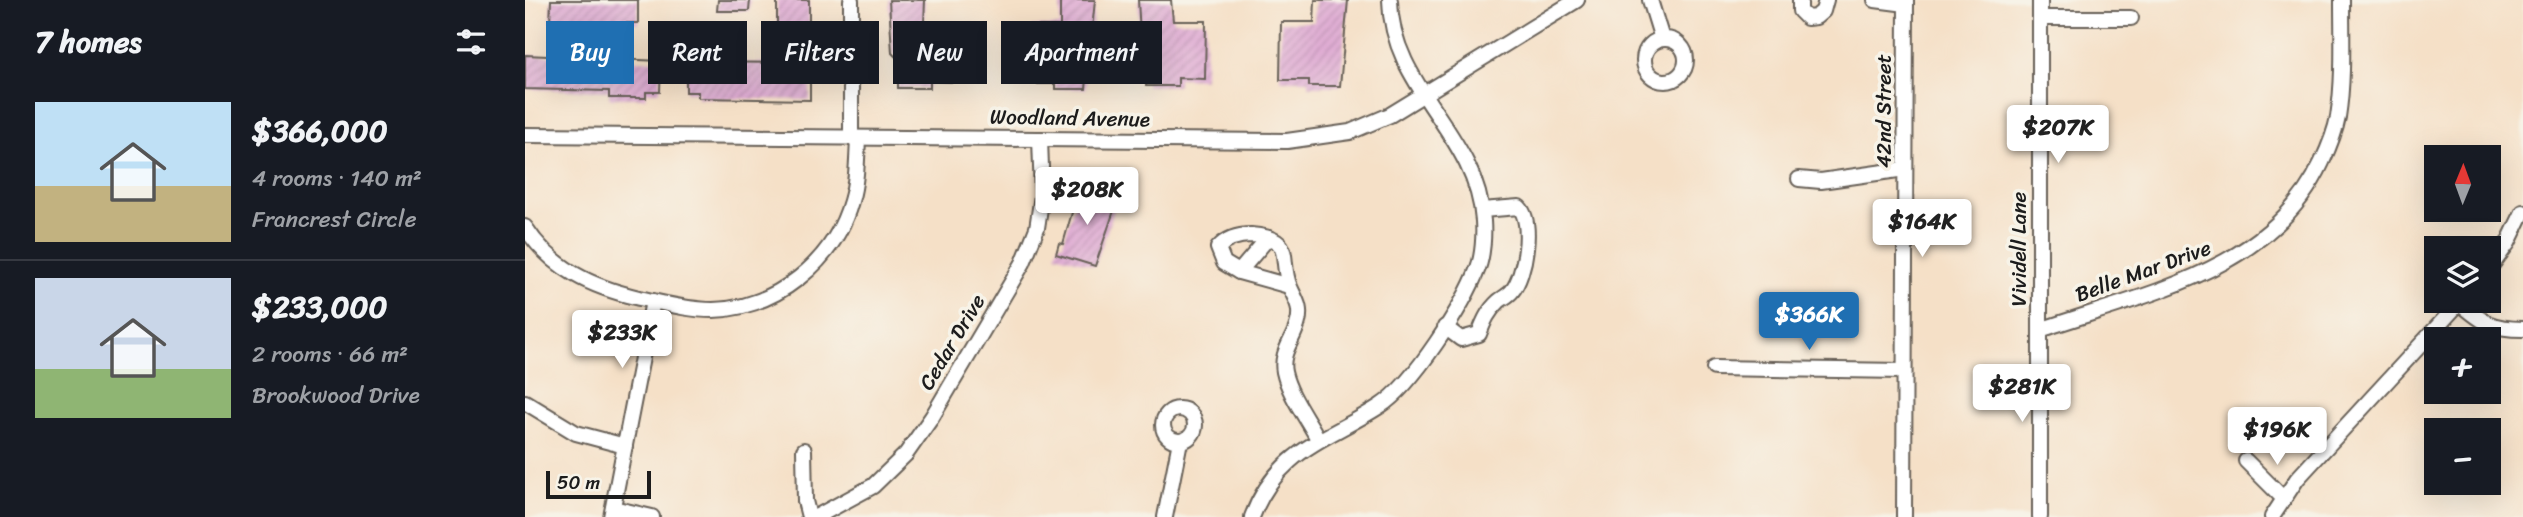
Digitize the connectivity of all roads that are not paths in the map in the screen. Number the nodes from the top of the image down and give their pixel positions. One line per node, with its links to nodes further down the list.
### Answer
1 (851, 0): 16 (street)
2 (1390, 0): 14 (street)
3 (1577, 0): 14 (street, Woodland Avenue)
4 (1650, 0): 13 (street)
5 (1800, 0): 6 (street)
6 (1826, 0)
7 (1875, 0): 10 (street)
8 (2040, 0): 11 (street, Vividell Lane)
9 (2342, 0): 32 (street, Belle Mar Drive)
10 (1906, 2): 18 (street, 42nd Street)
11 (2040, 18): 12 (street); 32 (street, Vividell Lane)
12 (2131, 18)
13 (1662, 39)
14 (1423, 94): 17 (street, Woodland Avenue); 20 (street)
15 (525, 135): 16 (street, Woodland Avenue)
16 (855, 138): 17 (street, Woodland Avenue); 27 (street)
17 (1039, 139): 46 (street, Cedar Drive)
18 (1905, 169): 19 (street); 34 (street, 42nd Street)
19 (1800, 179)
20 (1482, 210): 30 (street); 30 (street)
21 (2523, 212): 24 (street)
22 (525, 226): 27 (street)
23 (1268, 238): 25 (street); 25 (street); 26 (street)
24 (2501, 253)
25 (1239, 272): 26 (street)
26 (1289, 286): 36 (street)
27 (653, 301): 38 (street)
28 (2451, 313): 41 (street)
29 (2473, 313): 31 (street)
30 (1445, 327): 36 (street)
31 (2523, 329)
32 (2040, 330): 50 (street)
33 (1714, 368): 34 (street)
34 (1904, 371): 49 (street, 42nd Street)
35 (525, 402): 38 (street)
36 (1318, 439): 48 (street)
37 (1180, 442): 43 (street)
38 (625, 446): 42 (street)
39 (804, 450): 45 (street)
40 (2246, 461): 41 (street)
41 (2283, 498): 51 (street)
42 (612, 512): 44 (street)
43 (1166, 514): 47 (street)
44 (652, 517)
45 (810, 517)
46 (816, 517)
47 (1182, 517)
48 (1252, 517)
49 (1903, 517)
50 (2040, 517)
51 (2271, 517)

